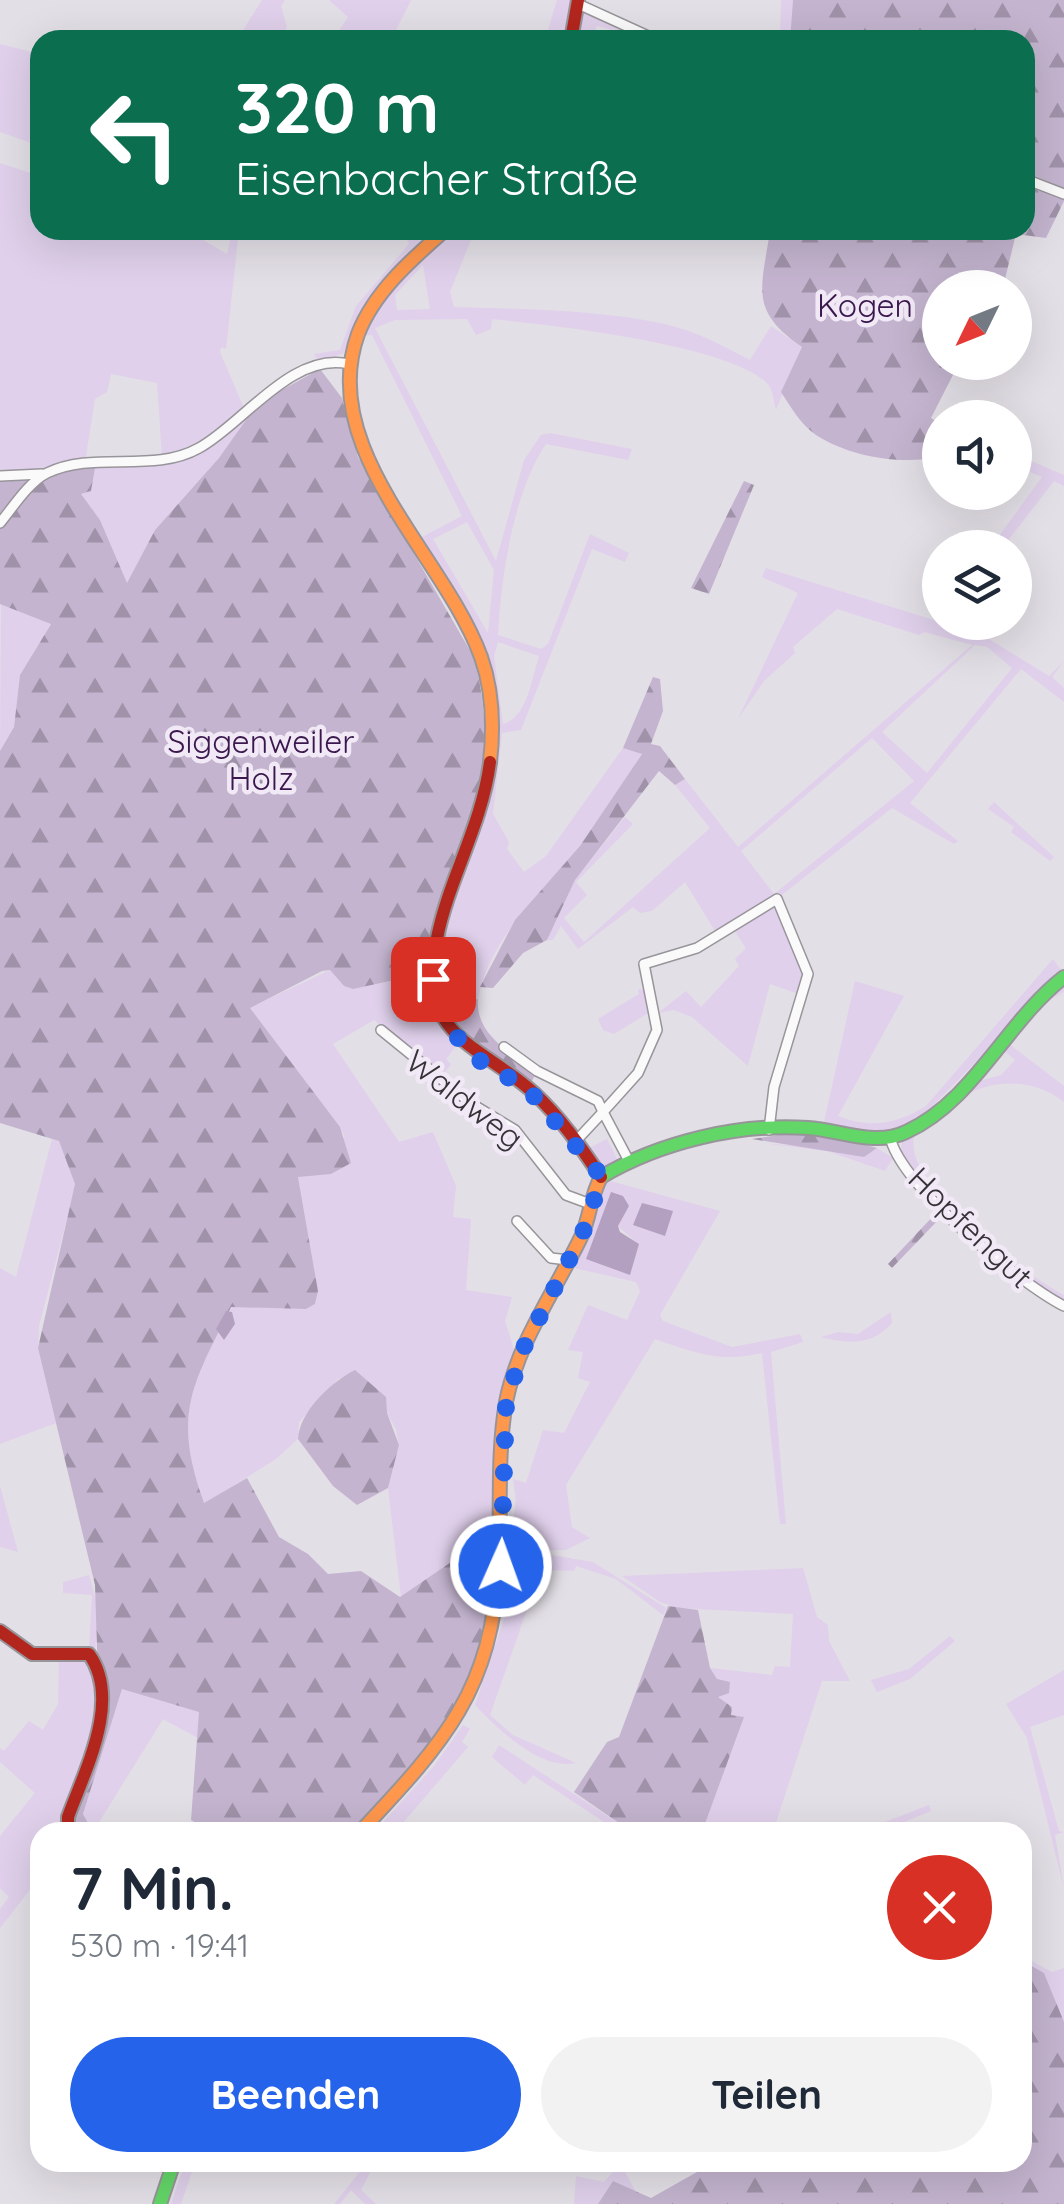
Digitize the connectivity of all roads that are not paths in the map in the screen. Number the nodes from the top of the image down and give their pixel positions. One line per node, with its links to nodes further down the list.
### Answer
1 (578, 2): 2 (street); 3 (street)
2 (572, 30)
3 (636, 30)
4 (1035, 184): 5 (street)
5 (1064, 194)
6 (435, 240): 7 (street)
7 (349, 364): 8 (street); 17 (street)
8 (45, 474): 9 (street); 10 (street)
9 (0, 476)
10 (0, 524)
11 (1064, 977): 16 (street)
12 (380, 1030): 20 (street, Waldweg)
13 (504, 1047): 14 (street)
14 (603, 1112): 15 (street); 17 (street); 18 (street)
15 (769, 1130): 16 (street); 18 (street)
16 (890, 1138): 23 (street, Hopfengut)
17 (575, 1142): 19 (street)
18 (630, 1163): 19 (street)
19 (602, 1177): 20 (street)
20 (593, 1205): 22 (street)
21 (517, 1222): 22 (street)
22 (568, 1260): 26 (street)
23 (1064, 1306)
24 (0, 1631): 25 (street)
25 (68, 1822)
26 (369, 1822)
27 (171, 2172): 28 (street)
28 (160, 2204)

